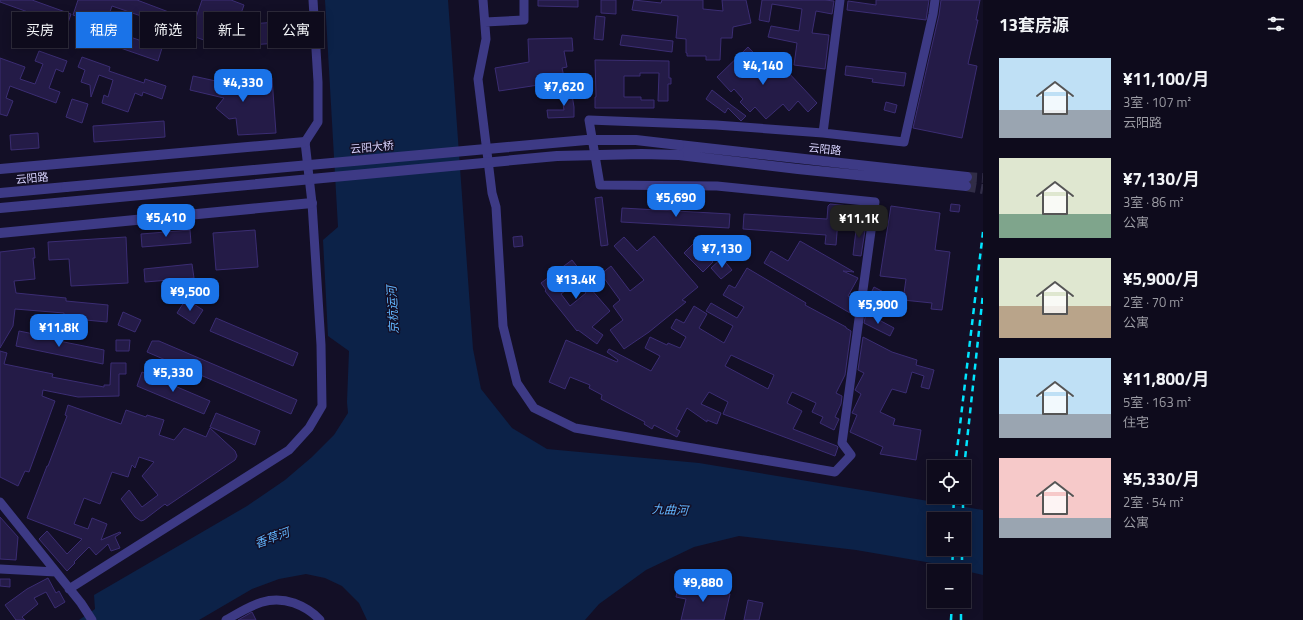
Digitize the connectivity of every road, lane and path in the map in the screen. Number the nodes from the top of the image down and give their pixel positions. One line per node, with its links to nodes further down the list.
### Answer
1 (313, 0): 8 (street)
2 (483, 0): 6 (street)
3 (524, 0): 6 (street)
4 (840, 0): 7 (street)
5 (935, 0): 7 (street)
6 (485, 22): 7 (street)
7 (823, 133)
8 (305, 142): 10 (street); 14 (street)
9 (679, 150): 11 (street, 云阳路); 12 (street, 云阳大桥, bridge); 15 (street, bridge)
10 (0, 169)
11 (967, 181)
12 (66, 187): 13 (street, 云阳路)
13 (0, 193)
14 (312, 203): 16 (street); 20 (street)
15 (0, 208)
16 (0, 233)
17 (0, 502): 19 (street)
18 (0, 569): 19 (street)
19 (56, 572): 20 (street)
20 (70, 589): 21 (street)
21 (92, 620)
22 (226, 620): 23 (street)
23 (320, 620)

